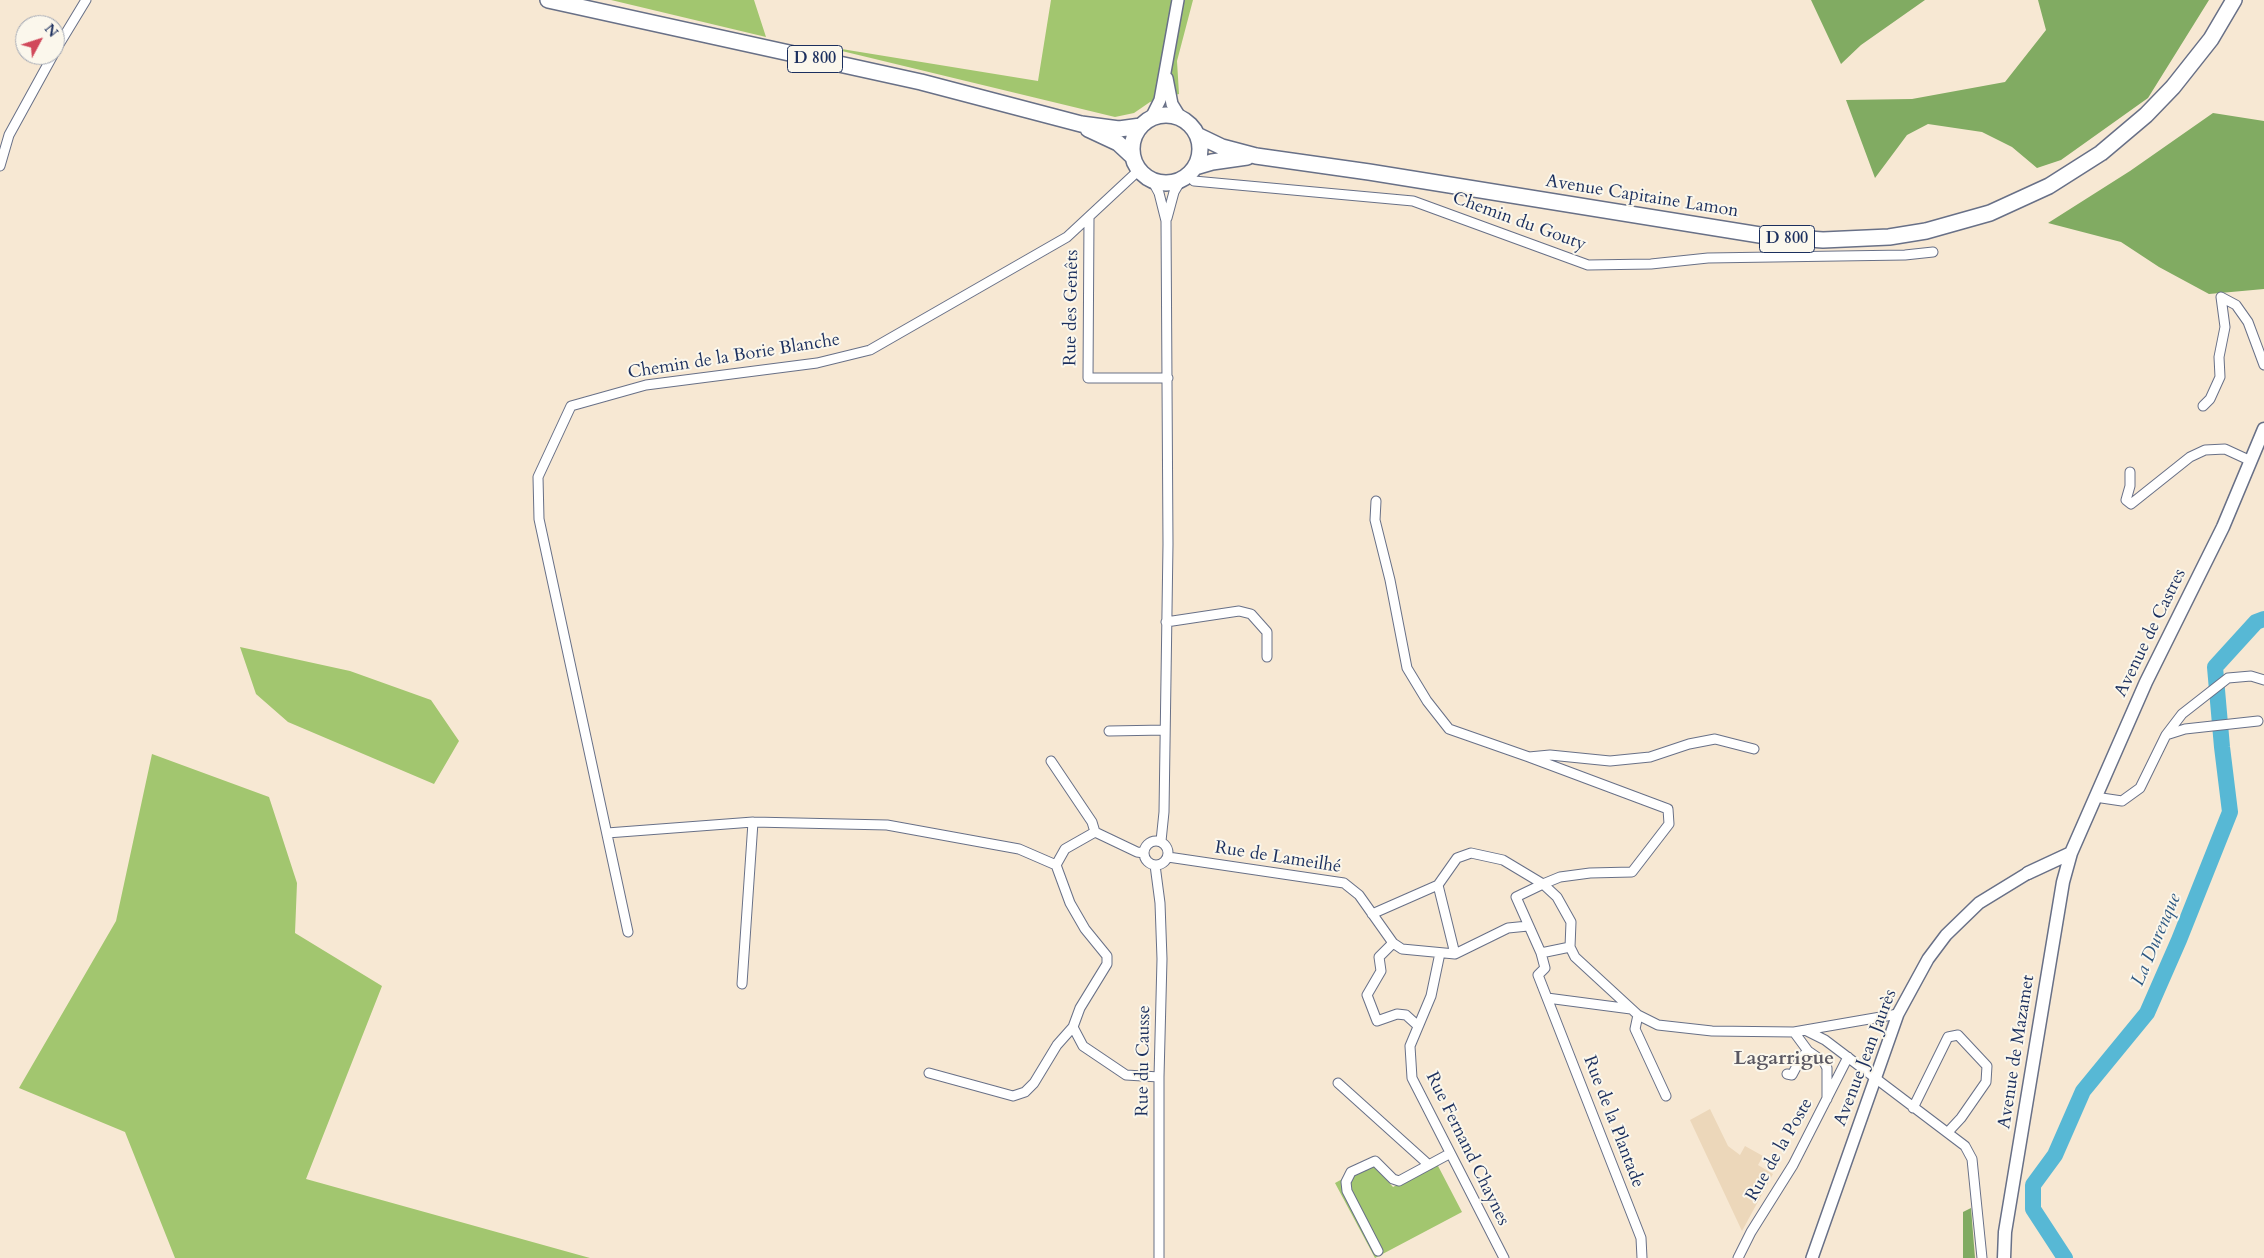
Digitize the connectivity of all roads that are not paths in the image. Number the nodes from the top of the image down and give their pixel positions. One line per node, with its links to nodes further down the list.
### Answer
1 (86, 0): 5 (street)
2 (548, 0): 10 (main road, D 800)
3 (1178, 0): 7 (street)
4 (2234, 0): 13 (main road, Avenue Capitaine Lamon / D 800)
5 (65, 35)
6 (48, 65): 14 (street)
7 (1166, 74): 8 (street); 9 (street)
8 (1180, 117): 9 (main road); 11 (main road)
9 (1146, 122): 10 (main road, D 800); 12 (main road)
10 (1080, 124): 12 (main road, D 800)
11 (1197, 135): 13 (main road, Avenue Capitaine Lamon / D 800); 16 (main road)
12 (1132, 156): 15 (main road)
13 (1256, 156): 16 (main road, Avenue Capitaine Lamon / D 800)
14 (0, 166)
15 (1139, 170): 17 (main road); 18 (street, Chemin de la Borie Blanche)
16 (1188, 174): 17 (main road); 19 (street); 20 (street, Chemin du Gouty)
17 (1152, 180): 19 (street)
18 (1089, 218): 22 (street, Rue des Genêts); 41 (street, Chemin de la Borie Blanche)
19 (1166, 220): 22 (street)
20 (1933, 252)
21 (2264, 365): 23 (street)
22 (1168, 378): 28 (street)
23 (2203, 406)
24 (2264, 429): 25 (main road, Avenue de Castres)
25 (2251, 461): 26 (street); 38 (main road, Avenue de Castres)
26 (2130, 472)
27 (1376, 501): 36 (street)
28 (1166, 622): 29 (street); 32 (street)
29 (1267, 657)
30 (2264, 680): 34 (street)
31 (2258, 721): 34 (street)
32 (1165, 730): 33 (street); 42 (street)
33 (1109, 731)
34 (2166, 736): 38 (street)
35 (1754, 749): 36 (street)
36 (1529, 757): 49 (street)
37 (1051, 761): 40 (street)
38 (2095, 797): 44 (main road, Avenue de Castres)
39 (753, 822): 41 (street); 46 (street); 59 (street)
40 (1095, 832): 43 (street); 46 (street)
41 (607, 833): 53 (street, Chemin de la Borie Blanche)
42 (1161, 841): 43 (street); 45 (street)
43 (1144, 853): 47 (street)
44 (2071, 854): 48 (main road, Avenue Jean Jaurès); 87 (main road, Avenue de Mazamet)
45 (1168, 857): 47 (street); 51 (street, Rue de Lameilhé)
46 (1056, 864): 64 (street)
47 (1155, 865): 71 (street, Rue du Causse)
48 (2028, 873): 62 (street, Avenue Jean Jaurès)
49 (1543, 884): 50 (street); 52 (street); 55 (street)
50 (1438, 885): 51 (street); 58 (street)
51 (1372, 914): 54 (street, Rue de Lameilhé)
52 (1528, 926): 57 (street); 58 (street)
53 (628, 932)
54 (1393, 943): 56 (street); 63 (street)
55 (1570, 947): 57 (street); 61 (street)
56 (1440, 953): 58 (street); 63 (street, Rue Fernand Chaynes)
57 (1541, 953): 60 (street, Rue de la Plantade)
58 (1456, 954)
59 (742, 984)
60 (1547, 998): 61 (street); 83 (street, Rue de la Plantade)
61 (1635, 1012): 66 (street); 74 (street)
62 (1898, 1014): 65 (street); 72 (street, Avenue Jean Jaurès)
63 (1417, 1025): 78 (street, Rue Fernand Chaynes)
64 (1073, 1027): 69 (street); 71 (street)
65 (1804, 1030): 66 (street); 68 (street)
66 (1794, 1032): 67 (street)
67 (1808, 1051): 70 (street); 75 (street)
68 (1848, 1057): 72 (street); 75 (street, Rue de la Poste)
69 (929, 1073)
70 (1787, 1074)
71 (1159, 1077): 81 (street, Rue du Causse)
72 (1875, 1078): 76 (street); 85 (street, Avenue Jean Jaurès)
73 (1338, 1083): 79 (street)
74 (1666, 1096)
75 (1828, 1100): 84 (street, Rue de la Poste)
76 (1913, 1108): 77 (street); 77 (street)
77 (1948, 1132): 86 (street)
78 (1449, 1154): 79 (street); 82 (street, Rue Fernand Chaynes)
79 (1430, 1165): 80 (street)
80 (1378, 1251)
81 (1159, 1258)
82 (1504, 1258)
83 (1642, 1258)
84 (1738, 1258)
85 (1812, 1258)
86 (1982, 1258)
87 (2004, 1258)

